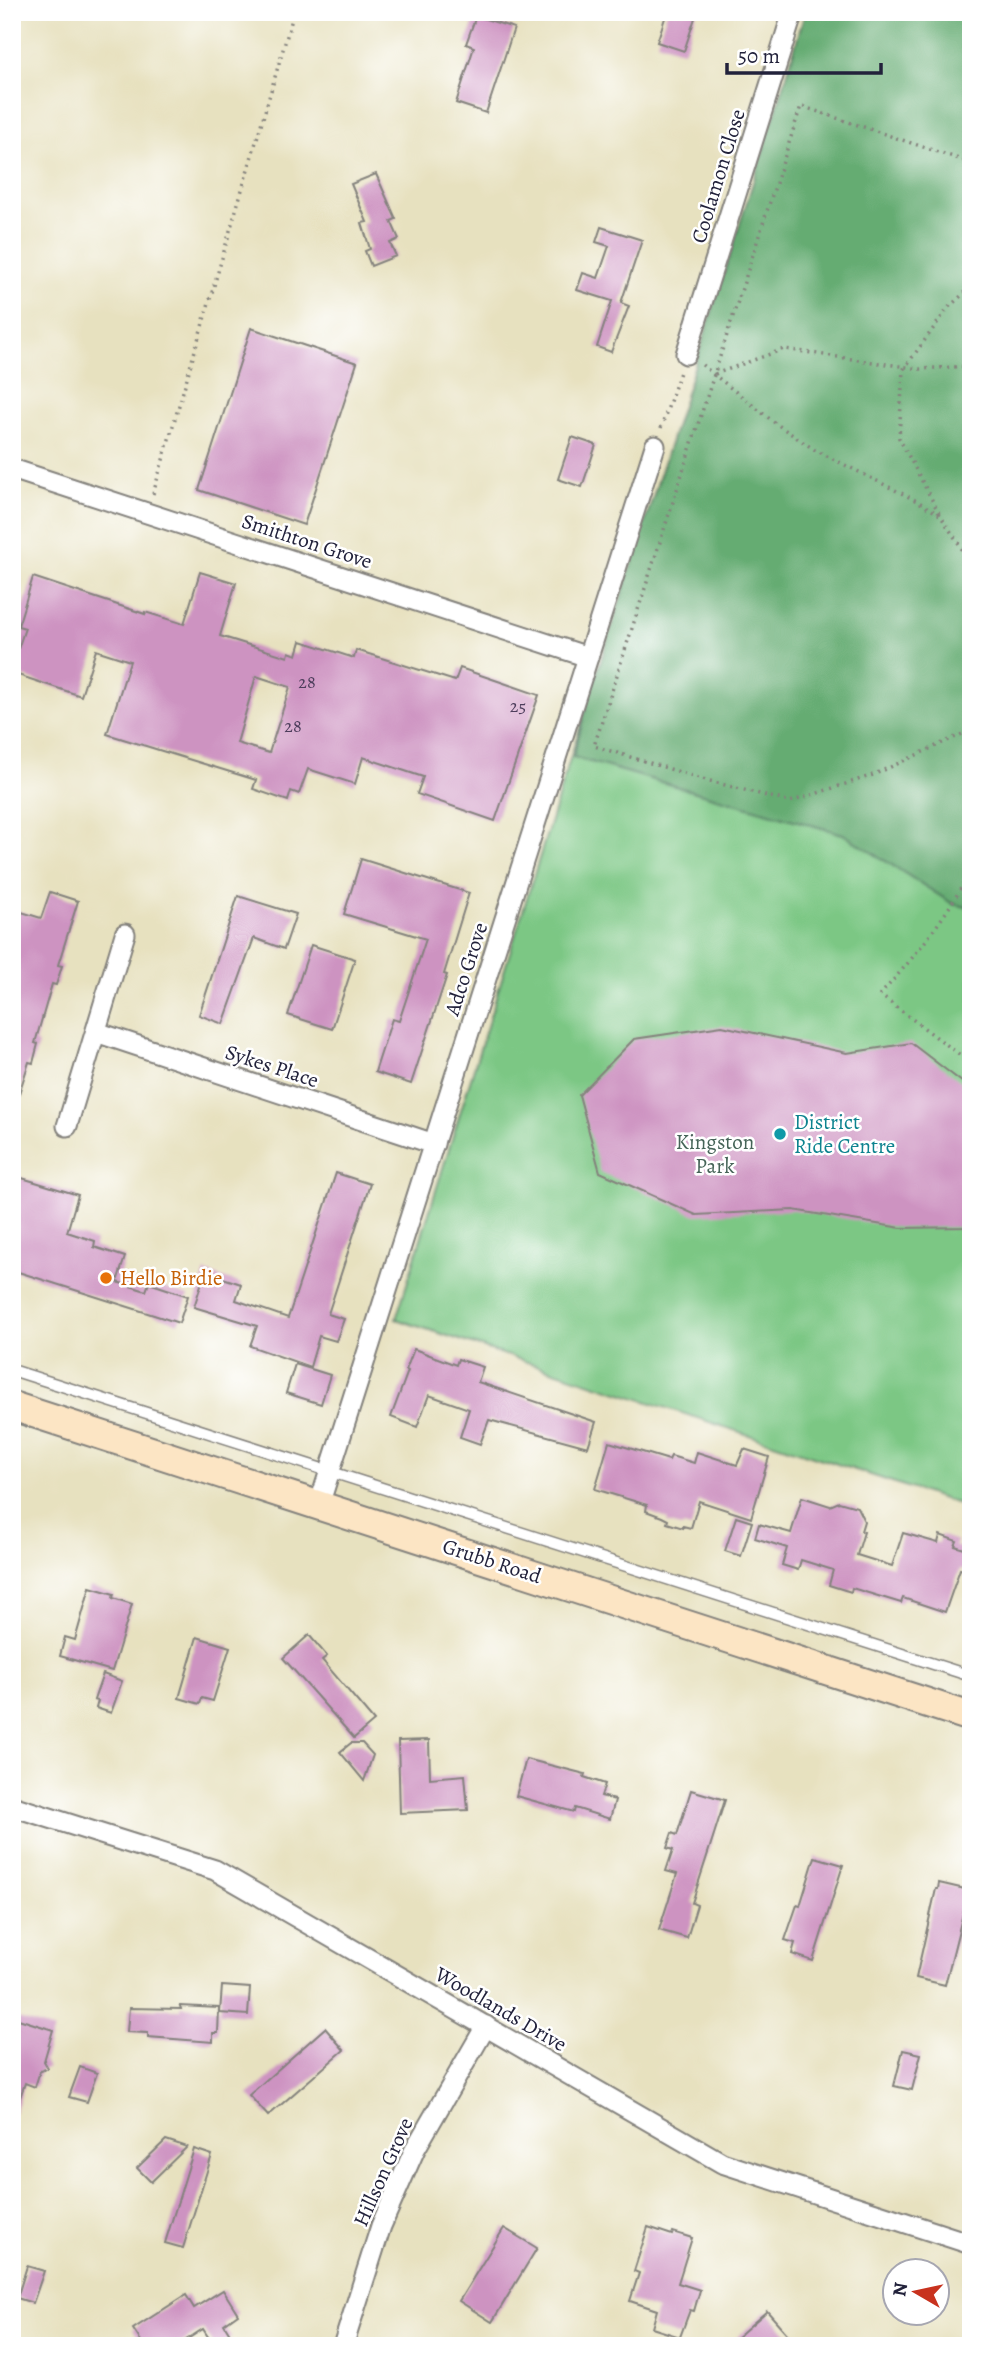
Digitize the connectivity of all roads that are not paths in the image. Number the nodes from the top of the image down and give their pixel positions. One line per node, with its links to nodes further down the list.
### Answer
1 (793, 12): 2 (street, Coolamon Close)
2 (686, 354)
3 (655, 446): 5 (street, Adco Grove)
4 (12, 469): 5 (street, Smithton Grove)
5 (589, 657): 9 (street, Adco Grove)
6 (125, 934): 7 (street)
7 (96, 1032): 8 (street); 9 (street, Sykes Place)
8 (67, 1126)
9 (434, 1144): 12 (street, Adco Grove)
10 (12, 1370): 12 (lane, Grubb Road)
11 (12, 1406): 13 (main road, Grubb Road)
12 (330, 1471): 13 (street, Adco Grove); 14 (lane, Grubb Road)
13 (319, 1505): 15 (main road, Grubb Road)
14 (971, 1676)
15 (971, 1717)
16 (12, 1805): 17 (street, Woodlands Drive)
17 (486, 2026): 18 (street, Woodlands Drive); 19 (street, Hillson Grove)
18 (971, 2244)
19 (343, 2346)

